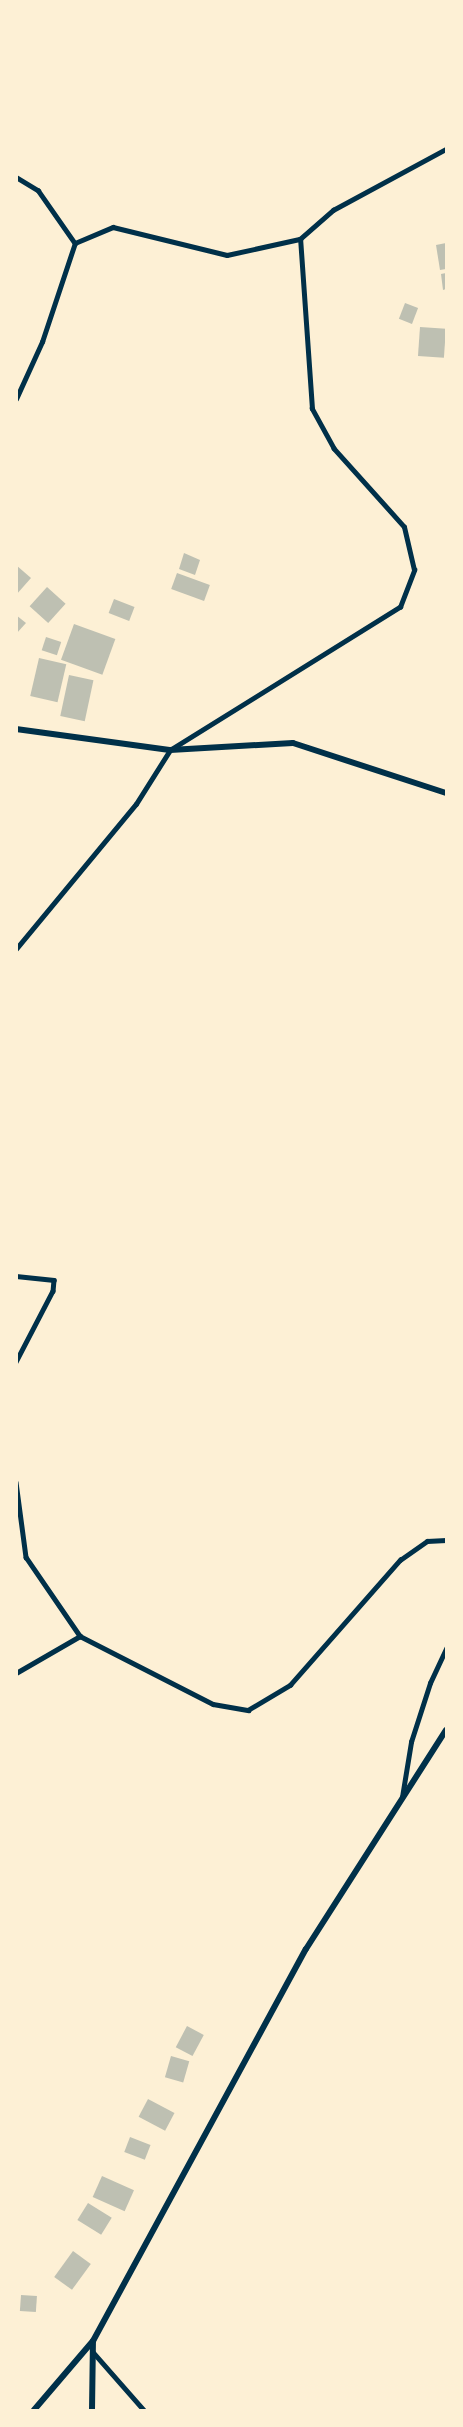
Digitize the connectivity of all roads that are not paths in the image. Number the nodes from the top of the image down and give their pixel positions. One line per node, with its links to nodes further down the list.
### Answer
1 (447, 149): 3 (lane)
2 (16, 177): 4 (lane)
3 (300, 239): 4 (lane); 7 (lane)
4 (75, 243): 5 (lane)
5 (16, 399)
6 (16, 729): 7 (street)
7 (170, 750): 8 (street); 9 (lane)
8 (447, 793)
9 (16, 949)
10 (16, 1276): 11 (lane)
11 (16, 1362)
12 (16, 1482): 14 (lane)
13 (447, 1540): 14 (lane)
14 (80, 1636): 16 (lane)
15 (447, 1649): 18 (lane)
16 (16, 1673)
17 (447, 1730): 18 (street)
18 (401, 1800): 19 (street)
19 (93, 2341): 20 (street); 21 (street)
20 (93, 2352): 22 (street); 23 (lane)
21 (34, 2410)
22 (92, 2410)
23 (144, 2410)

